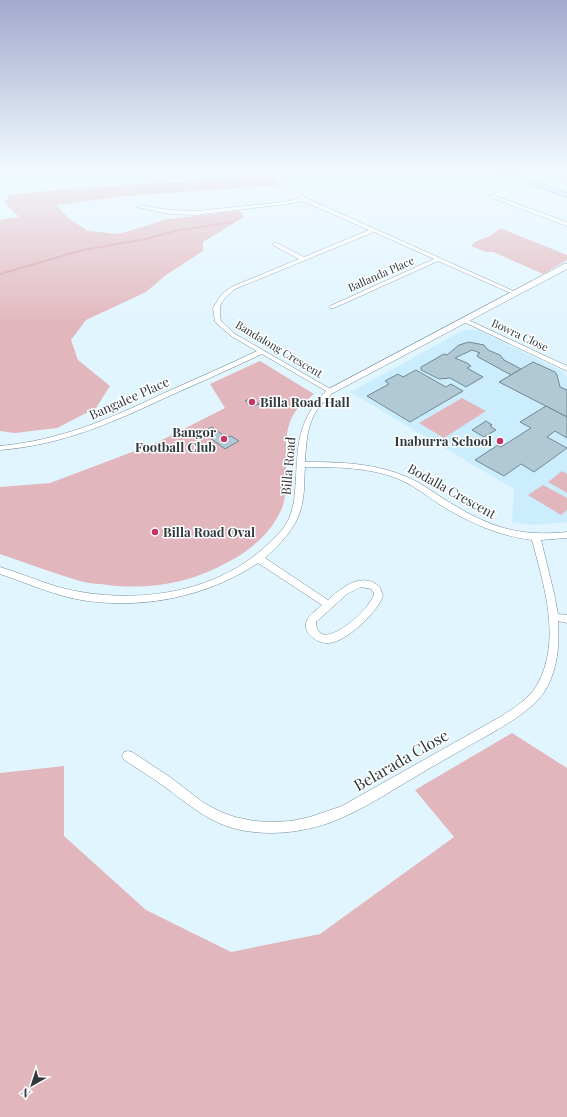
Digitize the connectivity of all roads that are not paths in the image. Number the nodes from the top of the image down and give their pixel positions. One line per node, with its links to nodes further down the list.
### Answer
1 (357, 223): 2 (street)
2 (372, 230): 4 (street, Bandalong Crescent); 5 (street)
3 (275, 244): 4 (street)
4 (303, 259): 10 (street, Bandalong Crescent)
5 (438, 259): 7 (street); 8 (street, Ballanda Place)
6 (567, 266): 7 (street, Billa Road)
7 (515, 293): 9 (street, Billa Road)
8 (332, 308)
9 (464, 320): 11 (street, Bowra Close); 12 (street, Billa Road)
10 (261, 352): 12 (street, Bandalong Crescent); 13 (street, Bangalee Place)
11 (567, 369)
12 (330, 391): 14 (street, Billa Road)
13 (0, 448)
14 (302, 464): 16 (street, Bodalla Crescent); 17 (street, Billa Road)
15 (567, 535): 16 (street, Bodalla Crescent)
16 (536, 537): 20 (street, Belarada Close)
17 (259, 558): 18 (street, Billa Road); 19 (street)
18 (0, 570)
19 (329, 605): 19 (street)
20 (555, 618): 21 (street); 22 (street, Belarada Close)
21 (567, 618)
22 (128, 756)

